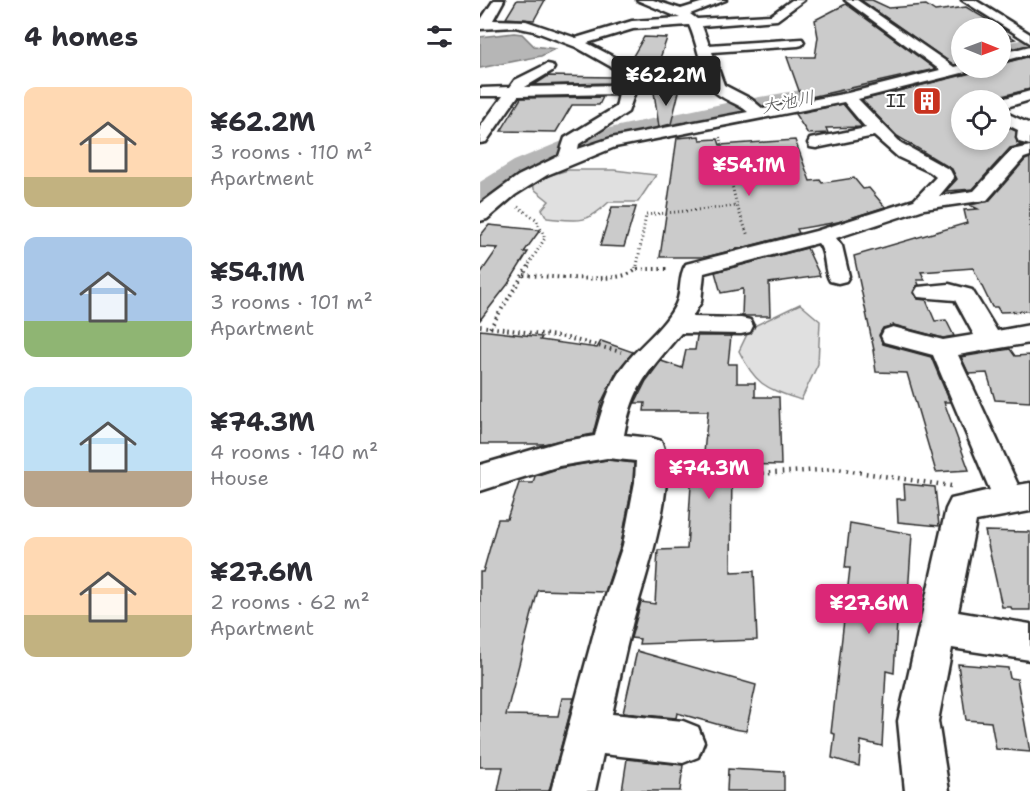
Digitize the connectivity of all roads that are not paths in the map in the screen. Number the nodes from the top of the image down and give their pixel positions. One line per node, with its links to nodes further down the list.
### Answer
1 (499, 0): 9 (street)
2 (642, 0): 7 (street)
3 (721, 0): 7 (street)
4 (799, 0): 8 (street)
5 (850, 0): 18 (street)
6 (967, 0): 10 (street)
7 (681, 13): 8 (street)
8 (694, 22): 12 (street); 13 (street)
9 (482, 25): 12 (street)
10 (1030, 39)
11 (798, 42): 13 (street)
12 (573, 43): 22 (street)
13 (703, 49): 29 (street)
14 (1030, 50): 15 (street)
15 (1011, 55)
16 (1011, 60): 17 (street)
17 (1023, 65)
18 (951, 66)
19 (547, 68): 25 (street)
20 (951, 71): 21 (street)
21 (919, 79): 23 (street); 27 (street)
22 (629, 89): 25 (street); 35 (street)
23 (938, 90)
24 (480, 92): 25 (street)
25 (513, 92): 31 (street)
26 (1030, 95): 28 (street)
27 (848, 97): 29 (street); 32 (street)
28 (1011, 101)
29 (753, 109): 35 (street)
30 (1011, 120): 33 (street)
31 (483, 130)
32 (878, 130): 34 (street); 38 (street)
33 (1030, 140)
34 (816, 143)
35 (569, 151): 37 (street)
36 (1030, 151): 38 (street)
37 (491, 197): 39 (street)
38 (921, 204): 40 (street)
39 (480, 215)
40 (822, 236): 41 (street); 43 (street)
41 (838, 276)
42 (926, 292): 47 (street)
43 (675, 325): 44 (street); 49 (street)
44 (741, 326)
45 (1030, 334): 47 (street)
46 (893, 336): 48 (street)
47 (990, 341): 48 (street)
48 (943, 349): 51 (street)
49 (607, 446): 50 (street); 54 (street)
50 (480, 478)
51 (1020, 499): 52 (street)
52 (936, 627): 53 (street); 57 (street)
53 (1030, 642)
54 (587, 732): 55 (street); 56 (street)
55 (683, 742)
56 (573, 791)
57 (927, 791)

